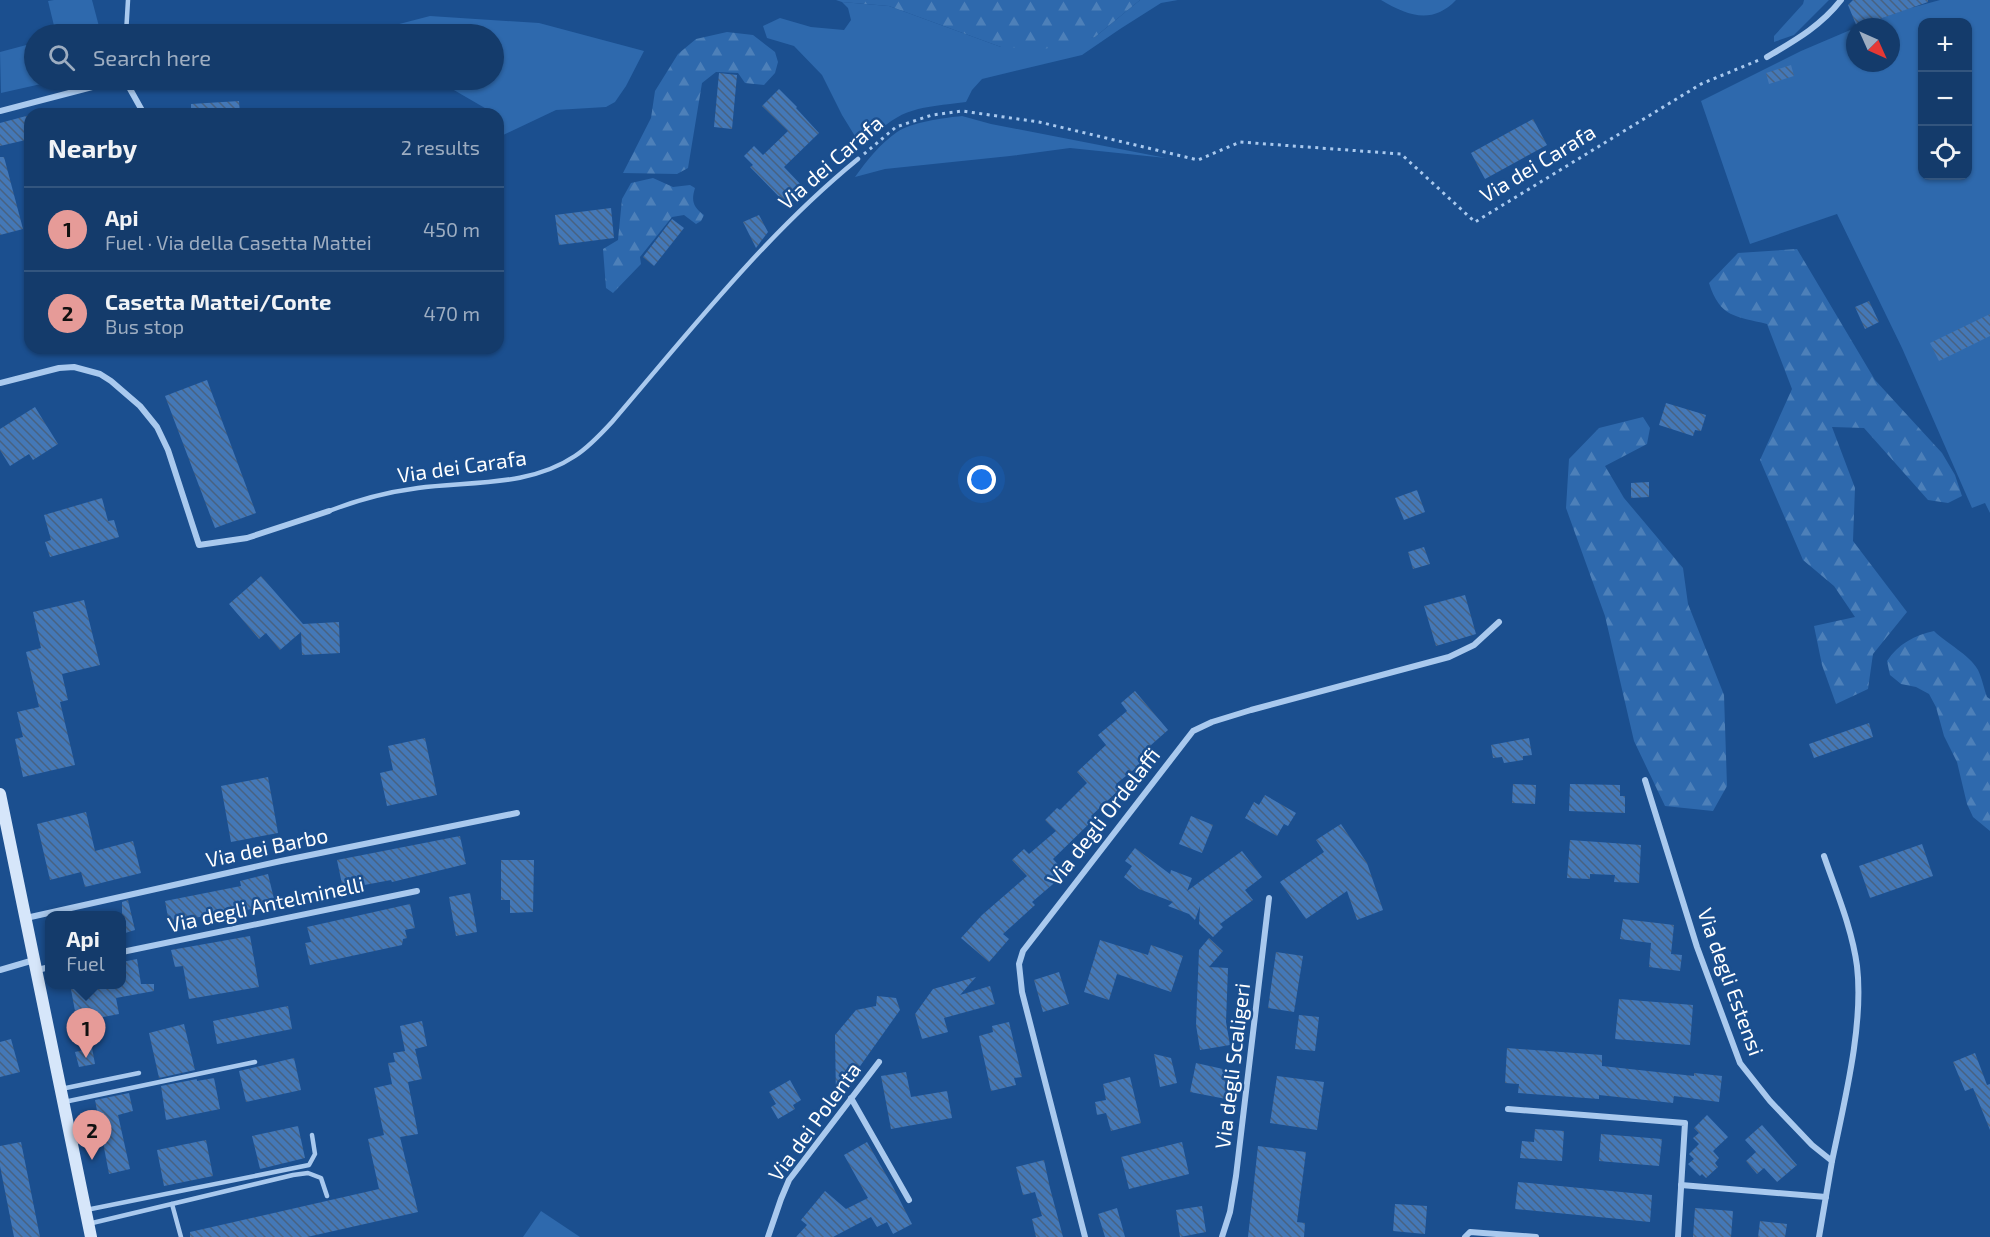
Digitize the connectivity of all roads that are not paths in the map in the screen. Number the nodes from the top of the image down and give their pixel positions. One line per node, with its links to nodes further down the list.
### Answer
1 (128, 0): 3 (lane)
2 (1841, 0): 4 (street)
3 (127, 24)
4 (1767, 57)
5 (80, 90): 8 (street)
6 (131, 90): 7 (street)
7 (141, 108)
8 (0, 111)
9 (858, 159): 11 (lane, Via dei Carafa)
10 (0, 383): 11 (street, Via dei Carafa)
11 (329, 511)
12 (1499, 622): 45 (street, Via degli Ordelaffi)
13 (1645, 780): 33 (street, Via degli Estensi)
14 (0, 794): 21 (main road)
15 (517, 813): 19 (street, Via dei Barbo)
16 (1824, 856): 33 (street)
17 (417, 891): 22 (street, Via degli Antelminelli)
18 (1269, 898): 46 (street, Via degli Scaligeri)
19 (57, 911)
20 (45, 914): 21 (street, Via dei Barbo)
21 (26, 918): 23 (main road)
22 (126, 951)
23 (36, 965): 24 (street); 25 (street); 29 (main road)
24 (45, 966)
25 (0, 970)
26 (255, 1062): 29 (lane)
27 (879, 1062): 30 (street, Via dei Polenta)
28 (140, 1073): 29 (lane)
29 (62, 1095): 39 (main road)
30 (852, 1098): 37 (street); 44 (street, Via dei Polenta)
31 (1508, 1108): 34 (street)
32 (312, 1135): 39 (lane)
33 (1832, 1161): 36 (street)
34 (1681, 1185): 36 (street); 48 (street)
35 (327, 1196): 38 (lane)
36 (1826, 1197): 49 (street)
37 (909, 1200)
38 (172, 1204): 40 (lane); 43 (lane)
39 (86, 1210): 40 (main road)
40 (88, 1224): 42 (main road)
41 (1467, 1235): 47 (street)
42 (91, 1237)
43 (181, 1237)
44 (768, 1237)
45 (1085, 1237)
46 (1222, 1237)
47 (1536, 1237)
48 (1678, 1237)
49 (1818, 1237)

